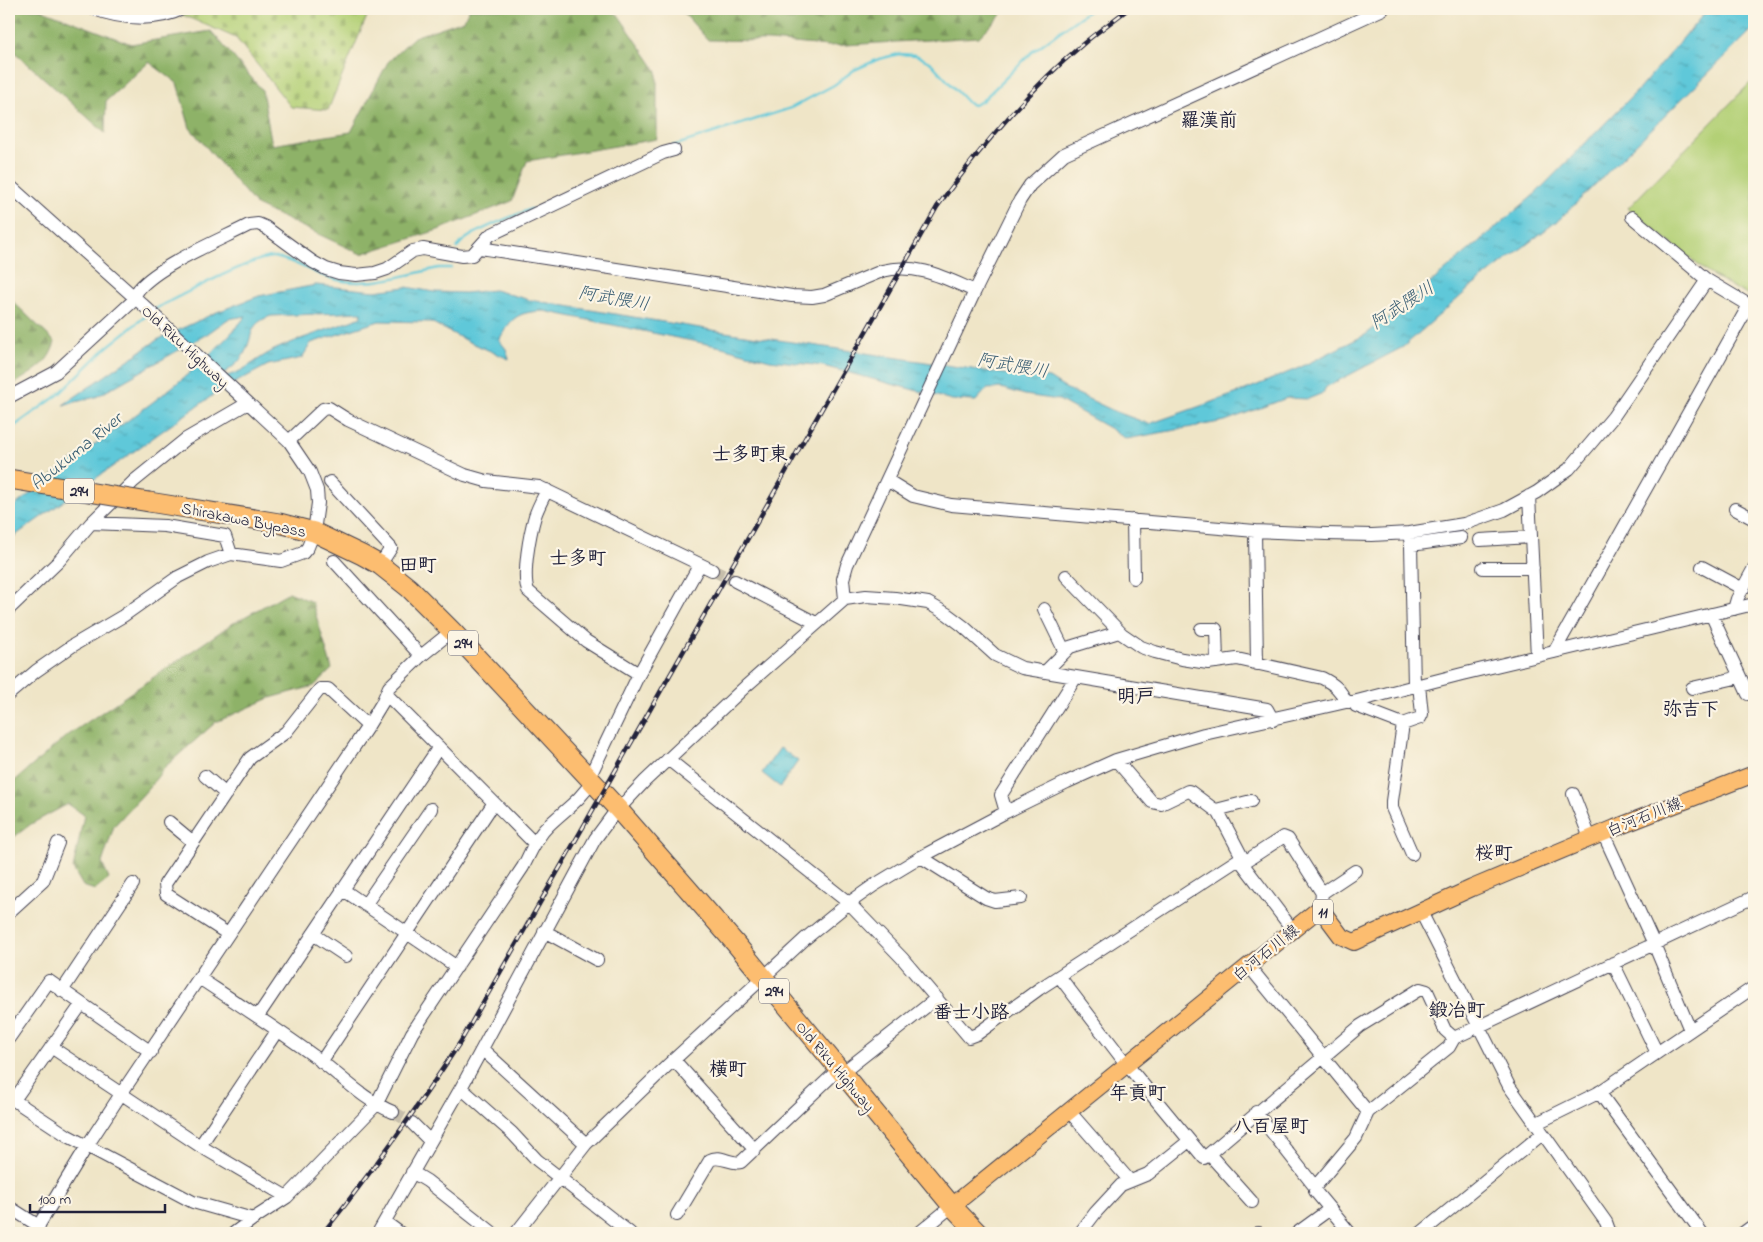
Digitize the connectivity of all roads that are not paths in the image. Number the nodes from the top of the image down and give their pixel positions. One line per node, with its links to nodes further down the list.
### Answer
1 (94, 9): 2 (street)
2 (182, 9)
3 (1383, 9): 9 (street)
4 (674, 150): 7 (street)
5 (9, 185): 10 (street, Old Riku Highway)
6 (1632, 217): 8 (street)
7 (480, 248): 9 (street); 10 (street)
8 (1707, 280): 11 (street); 20 (street)
9 (975, 290): 17 (street)
10 (138, 301): 12 (street); 13 (street, Old Riku Highway)
11 (1752, 307): 53 (street)
12 (11, 396): 14 (street)
13 (246, 402): 15 (street, Old Riku Highway); 24 (street)
14 (9, 407)
15 (289, 441): 19 (street); 26 (street, Old Riku Highway)
16 (9, 479): 26 (highway, Shirakawa Bypass / 294, bridge)
17 (887, 480): 23 (street); 42 (street)
18 (330, 482): 33 (street)
19 (547, 490): 59 (street); 59 (street)
20 (1529, 496): 27 (street); 29 (street)
21 (1735, 509): 22 (street)
22 (1754, 519)
23 (1133, 520): 25 (street); 39 (street)
24 (91, 522): 31 (street); 44 (street)
25 (1255, 531): 29 (street); 57 (street)
26 (314, 532): 31 (street, Old Riku Highway); 33 (highway, Shirakawa Bypass / 294)
27 (1531, 537): 30 (street); 36 (street)
28 (1461, 538): 29 (street)
29 (1410, 539): 62 (street)
30 (1480, 540)
31 (231, 554): 64 (street)
32 (334, 561): 54 (street)
33 (380, 566): 50 (highway, Shirakawa Bypass / 294)
34 (1702, 567): 41 (street)
35 (1483, 568): 36 (street)
36 (1534, 568): 55 (street)
37 (1754, 568): 41 (street)
38 (1066, 576): 51 (street)
39 (1134, 578)
40 (735, 581): 48 (street)
41 (1743, 589): 46 (street)
42 (845, 599): 48 (street); 58 (street)
43 (1754, 604): 46 (street)
44 (9, 609)
45 (1044, 609): 52 (street)
46 (1734, 609): 47 (street)
47 (1712, 614): 53 (street); 60 (street)
48 (816, 623): 72 (street)
49 (1201, 629): 56 (street)
50 (452, 630): 54 (street); 76 (highway, Shirakawa Bypass / 294)
51 (1120, 632): 52 (street); 56 (street)
52 (1065, 652): 58 (street)
53 (1554, 652): 55 (street)
54 (421, 656): 65 (street)
55 (1537, 656): 62 (street)
56 (1217, 662): 57 (street)
57 (1257, 664): 67 (street)
58 (1045, 672): 61 (street)
59 (639, 674): 76 (street)
60 (1740, 676): 63 (street); 66 (street)
61 (1076, 677): 68 (street); 84 (street)
62 (1416, 686): 67 (street); 69 (street)
63 (1692, 688)
64 (9, 694)
65 (386, 694): 70 (street); 71 (street)
66 (1748, 694)
67 (1349, 702): 68 (street); 69 (street)
68 (1273, 720): 73 (street)
69 (1403, 724): 90 (street)
70 (368, 726): 77 (street); 105 (street)
71 (440, 747): 80 (street); 95 (street)
72 (668, 759): 82 (street); 99 (street)
73 (1116, 760): 83 (street); 84 (street)
74 (1754, 774): 86 (main road, 白河石川線 / 11)
75 (205, 776): 77 (street)
76 (590, 779): 82 (highway, Old Riku Highway / 294); 89 (street)
77 (226, 794): 87 (street)
78 (1573, 794): 86 (street)
79 (1252, 801): 83 (street)
80 (493, 804): 89 (street); 107 (street)
81 (431, 809): 100 (street)
82 (618, 809): 104 (street); 116 (highway, Old Riku Highway / 294)
83 (1216, 810): 92 (street)
84 (1006, 812): 91 (street)
85 (169, 822): 87 (street)
86 (1597, 835): 102 (main road, 白河石川線 / 11); 108 (street)
87 (193, 842): 105 (street)
88 (58, 843): 101 (street)
89 (535, 844): 113 (street)
90 (1412, 854)
91 (921, 857): 97 (street); 99 (street)
92 (1241, 861): 98 (street); 103 (street); 114 (street)
93 (1354, 871): 98 (street)
94 (133, 884): 118 (street)
95 (342, 889): 100 (street); 106 (street)
96 (1754, 897): 108 (street)
97 (1021, 898)
98 (1321, 900): 102 (main road, 白河石川線 / 11); 103 (main road, 白河石川線 / 11)
99 (848, 903): 116 (street); 119 (street)
100 (365, 905): 107 (street)
101 (9, 912)
102 (1421, 912): 122 (street)
103 (1292, 930): 112 (main road, 白河石川線 / 11)
104 (544, 931): 110 (street); 128 (street)
105 (228, 934): 115 (street)
106 (313, 934): 109 (street); 121 (street)
107 (405, 934): 113 (street); 133 (street)
108 (1654, 944): 111 (street); 123 (street)
109 (346, 956)
110 (597, 960)
111 (1613, 963): 122 (street); 130 (street)
112 (1248, 965): 131 (street); 134 (main road, 白河石川線 / 11)
113 (456, 967): 140 (street)
114 (1060, 976): 119 (street); 134 (street)
115 (199, 978): 121 (street); 129 (street)
116 (764, 978): 132 (street); 135 (highway, Old Riku Highway / 294)
117 (1754, 987): 123 (street)
118 (62, 990): 120 (street); 125 (street)
119 (937, 998): 135 (street)
120 (81, 1005): 127 (street); 129 (street)
121 (258, 1016): 124 (street)
122 (1478, 1027): 126 (street); 146 (street)
123 (1690, 1030): 130 (street)
124 (277, 1031): 133 (street); 151 (street)
125 (9, 1038)
126 (1454, 1038): 131 (street); 144 (street)
127 (51, 1047): 138 (street); 139 (street)
128 (482, 1049): 136 (street); 149 (street)
129 (151, 1052): 138 (street)
130 (1656, 1053): 137 (street)
131 (1322, 1058): 143 (street); 144 (street)
132 (674, 1060): 149 (street); 152 (street)
133 (321, 1062): 140 (street)
134 (1127, 1065): 141 (main road, 白河石川線 / 11); 148 (street)
135 (841, 1071): 152 (street); 160 (highway, Old Riku Highway / 294)
136 (461, 1088): 147 (street); 155 (street)
137 (1599, 1092): 146 (street); 180 (street)
138 (121, 1094): 150 (street); 151 (street)
139 (11, 1098): 150 (street)
140 (376, 1105): 142 (street); 158 (street)
141 (1069, 1111): 156 (street); 160 (main road, 白河石川線 / 11)
142 (393, 1112)
143 (1256, 1112): 153 (street); 157 (street)
144 (1368, 1112): 157 (street)
145 (412, 1123): 147 (street)
146 (1539, 1129): 178 (street); 179 (street)
147 (430, 1141): 154 (street)
148 (1189, 1142): 153 (street); 156 (street)
149 (586, 1144): 155 (street)
150 (87, 1146): 164 (street); 167 (street)
151 (200, 1146): 158 (street)
152 (755, 1150): 163 (street)
153 (1209, 1154): 159 (street)
154 (412, 1172): 166 (street); 170 (street)
155 (560, 1177): 171 (street); 172 (street)
156 (1130, 1181): 175 (street)
157 (1314, 1187): 162 (street)
158 (287, 1197): 164 (street)
159 (1252, 1202)
160 (952, 1206): 173 (street); 174 (highway, 294)
161 (9, 1207): 167 (street)
162 (1330, 1209): 176 (street); 177 (street)
163 (677, 1215)
164 (253, 1219): 168 (street)
165 (1754, 1225): 181 (street)
166 (382, 1228): 169 (street)
167 (36, 1229)
168 (234, 1233)
169 (400, 1233)
170 (493, 1233)
171 (516, 1233)
172 (630, 1233)
173 (919, 1233)
174 (978, 1233)
175 (1080, 1233)
176 (1298, 1233)
177 (1350, 1233)
178 (1421, 1233)
179 (1610, 1233)
180 (1702, 1233)
181 (1743, 1233)

